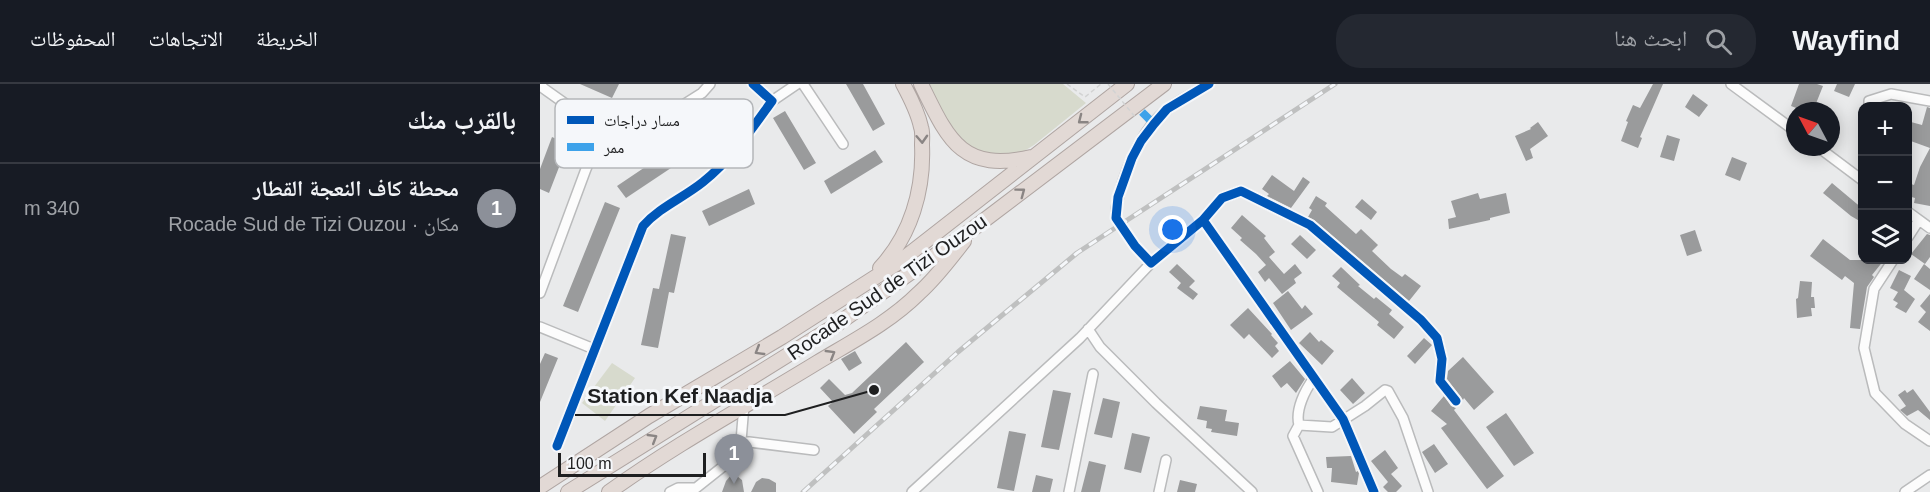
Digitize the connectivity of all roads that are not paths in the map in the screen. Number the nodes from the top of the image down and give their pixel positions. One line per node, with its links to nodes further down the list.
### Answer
1 (710, 84): 13 (street)
2 (753, 84): 14 (street)
3 (797, 84): 14 (street)
4 (803, 84): 19 (street)
5 (903, 84): 33 (highway, one-way to 33)
6 (921, 84): 20 (highway)
7 (1128, 84): 20 (highway, Rocade Sud de Tizi Ouzou, one-way to 20)
8 (1164, 84): 28 (highway, Rocade Sud de Tizi Ouzou, one-way to 8)
9 (1209, 84): 31 (street, bridge)
10 (1731, 84): 17 (street)
11 (542, 89): 12 (street)
12 (557, 99)
13 (693, 99)
14 (772, 101): 18 (street)
15 (1930, 101): 16 (street)
16 (1869, 102)
17 (1786, 124)
18 (753, 127)
19 (843, 144)
20 (1036, 156): 33 (highway, Rocade Sud de Tizi Ouzou)
21 (1830, 156): 24 (street)
22 (719, 168): 37 (street)
23 (586, 169): 34 (street)
24 (1858, 176)
25 (1912, 215): 27 (street)
26 (1203, 220): 31 (street); 39 (street); 40 (street)
27 (1919, 220): 29 (street); 30 (street)
28 (974, 228): 41 (highway, one-way to 28); 52 (highway, Rocade Sud de Tizi Ouzou, one-way to 28)
29 (1930, 228)
30 (1912, 231)
31 (1150, 263): 36 (street)
32 (1890, 264): 45 (street)
33 (862, 286): 50 (highway, Rocade Sud de Tizi Ouzou, one-way to 50)
34 (540, 293)
35 (540, 327): 37 (street)
36 (1088, 329): 51 (street); 57 (street)
37 (594, 349): 46 (street)
38 (1093, 374): 55 (street)
39 (1314, 378): 42 (street); 43 (street)
40 (1456, 400)
41 (744, 405): 44 (street); 53 (highway)
42 (1343, 419): 43 (street); 59 (street); 60 (street)
43 (1299, 425): 58 (street)
44 (741, 441): 47 (street); 54 (street)
45 (1930, 441)
46 (557, 446)
47 (814, 450)
48 (1166, 460): 56 (street)
49 (1930, 476): 61 (street)
50 (540, 487)
51 (914, 490)
52 (568, 492)
53 (609, 492)
54 (670, 492)
55 (1069, 492)
56 (1159, 492)
57 (1252, 492)
58 (1318, 492)
59 (1374, 492)
60 (1428, 492)
61 (1905, 492)

